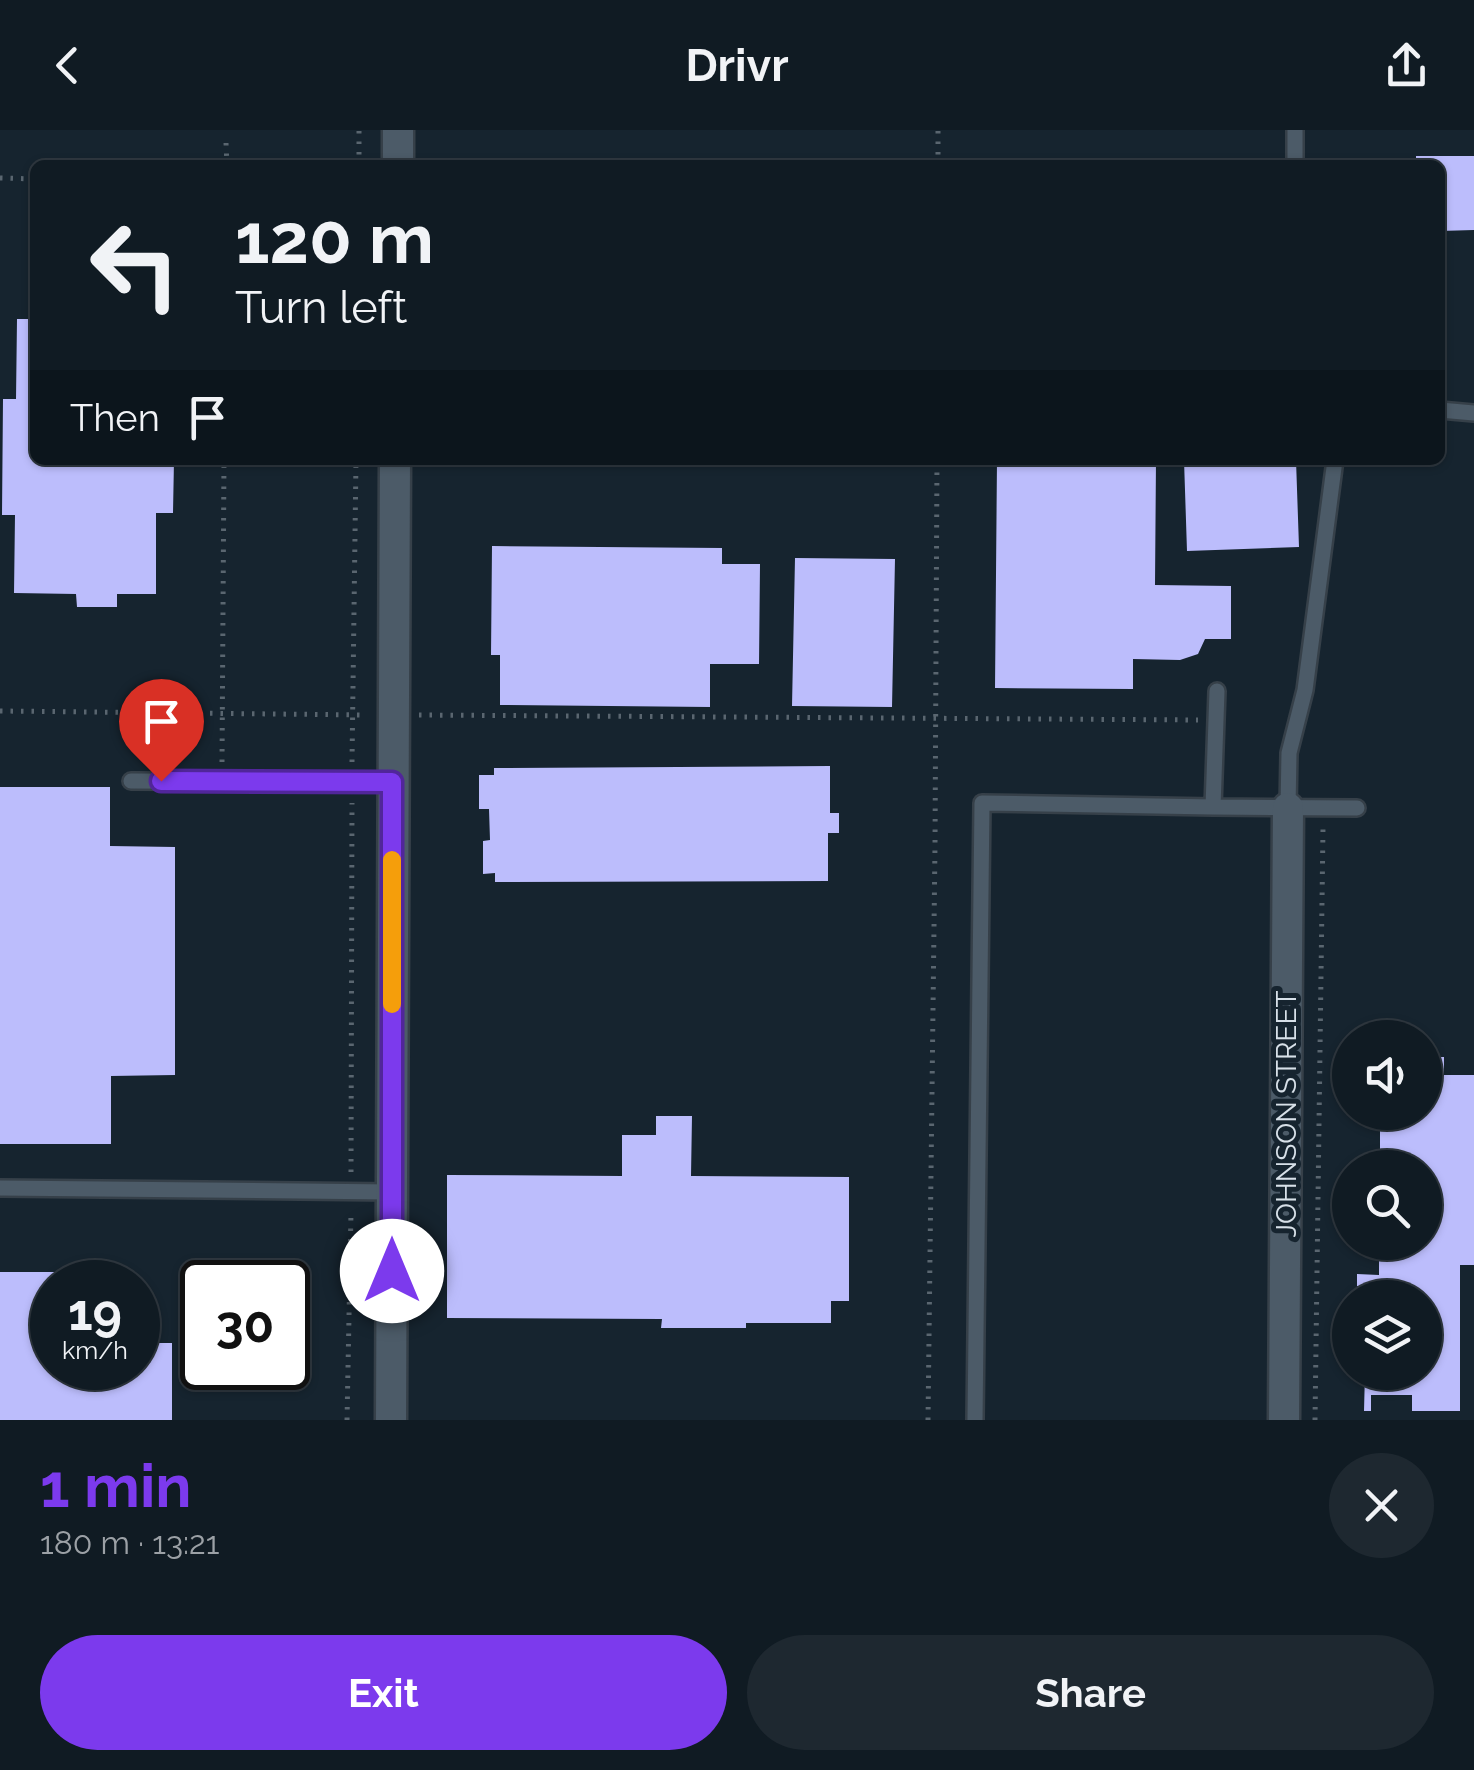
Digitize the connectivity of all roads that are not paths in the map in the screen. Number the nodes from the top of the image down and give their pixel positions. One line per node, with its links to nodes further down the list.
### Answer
1 (398, 130): 3 (street)
2 (1294, 130): 4 (lane)
3 (398, 160)
4 (1294, 160)
5 (1445, 410): 6 (lane)
6 (1474, 413)
7 (395, 465): 11 (street)
8 (1334, 465): 13 (lane)
9 (1217, 691): 12 (lane)
10 (131, 781): 11 (lane)
11 (392, 782): 16 (street)
12 (1213, 807): 13 (lane); 18 (lane)
13 (1288, 808): 14 (lane); 19 (street, JOHNSON STREET)
14 (1357, 808)
15 (0, 1188): 16 (lane)
16 (392, 1192): 17 (street)
17 (390, 1420)
18 (975, 1420)
19 (1284, 1420)

